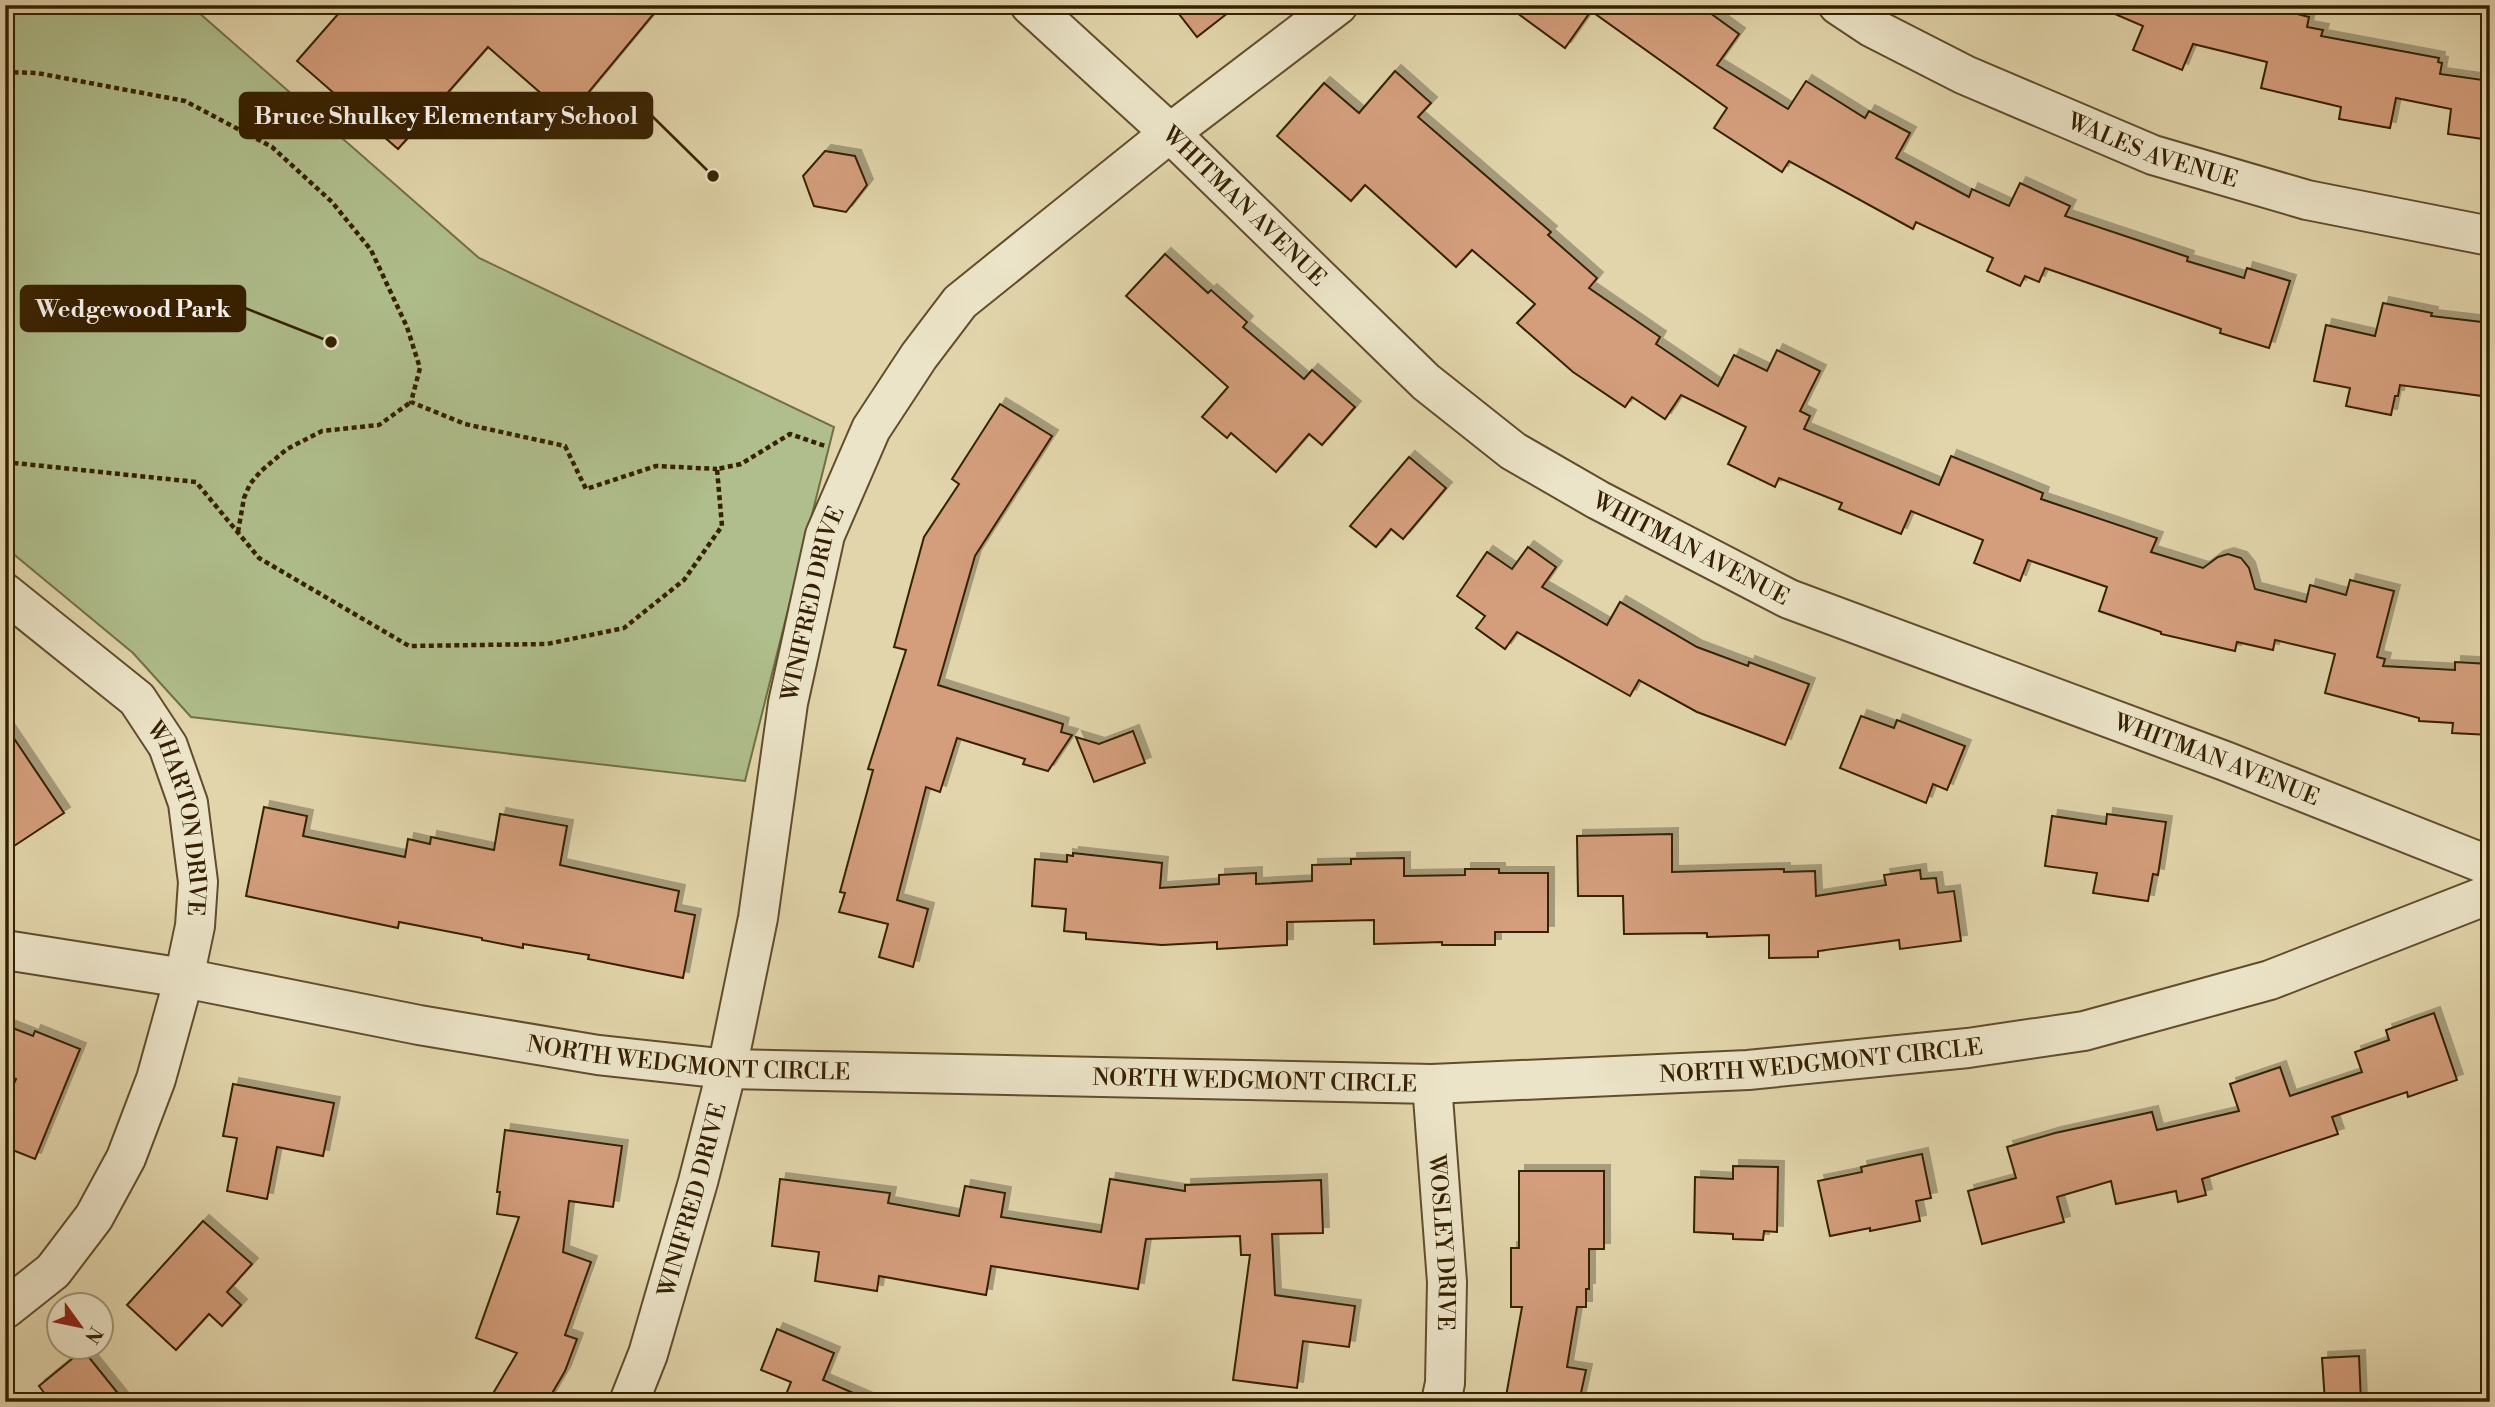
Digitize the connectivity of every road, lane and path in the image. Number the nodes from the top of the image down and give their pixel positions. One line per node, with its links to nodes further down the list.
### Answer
1 (1030, 5): 5 (street, WHITMAN AVENUE)
2 (1338, 5): 5 (street, WINIFRED DRIVE)
3 (1838, 5): 6 (street, WALES AVENUE)
4 (5, 72): 7 (path)
5 (1170, 133): 8 (street, WINIFRED DRIVE); 13 (street, WHITMAN AVENUE)
6 (2490, 236)
7 (411, 402): 10 (path); 11 (path)
8 (859, 457): 10 (path); 17 (street, WINIFRED DRIVE)
9 (5, 462): 11 (path)
10 (717, 468): 11 (path)
11 (238, 533)
12 (5, 593): 16 (street, WHARTON DRIVE)
13 (2490, 866)
14 (2490, 894): 18 (street, NORTH WEDGMONT CIRCLE)
15 (5, 950): 16 (street, NORTH WEDGMONT CIRCLE)
16 (184, 978): 17 (street, NORTH WEDGMONT CIRCLE); 19 (street, WHARTON DRIVE)
17 (727, 1069): 18 (street, NORTH WEDGMONT CIRCLE); 20 (street, WINIFRED DRIVE)
18 (1432, 1084): 21 (street, WOSLEY DRIVE)
19 (5, 1310)
20 (629, 1402)
21 (1441, 1402)

